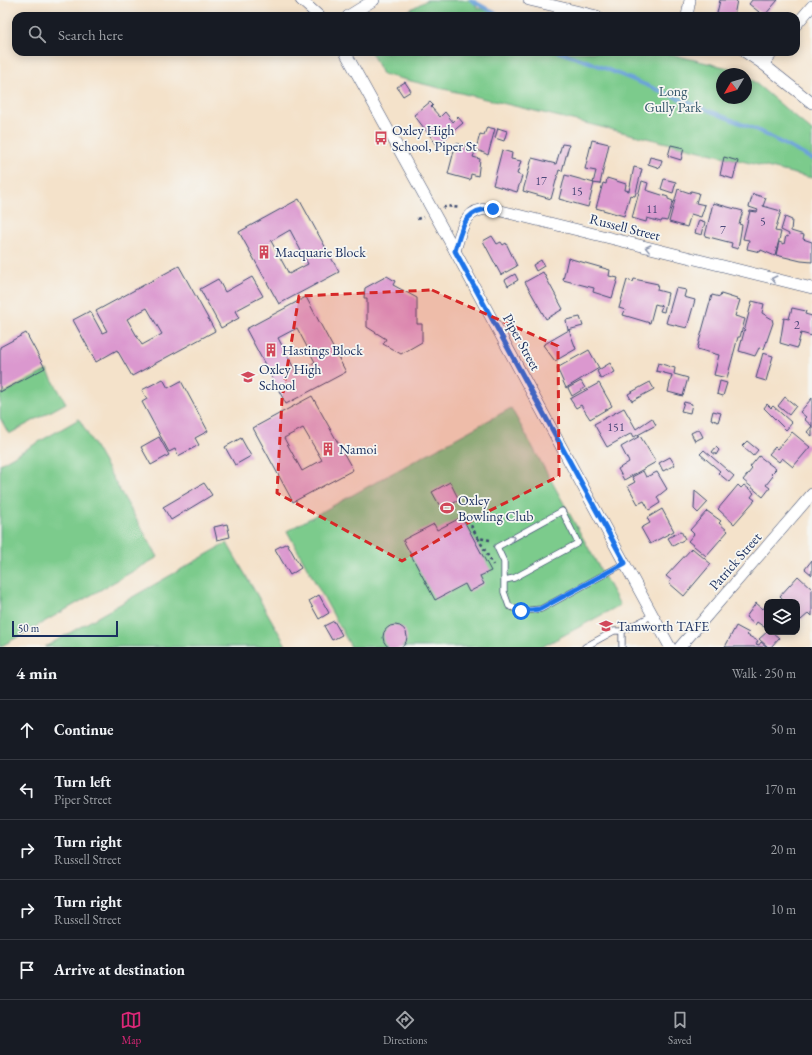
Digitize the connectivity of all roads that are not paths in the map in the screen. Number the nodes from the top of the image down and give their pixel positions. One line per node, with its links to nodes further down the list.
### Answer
1 (301, 0): 6 (street)
2 (374, 0): 7 (street)
3 (529, 0): 8 (street)
4 (690, 0): 9 (street)
5 (812, 6): 10 (street)
6 (314, 12)
7 (354, 12)
8 (580, 12)
9 (688, 12)
10 (800, 20)
11 (347, 56): 16 (street, Piper Street)
12 (751, 56): 14 (street)
13 (770, 56): 14 (street)
14 (763, 64): 15 (street)
15 (812, 103)
16 (455, 251): 17 (street, Russell Street, one-way to 16); 19 (street, Piper Street)
17 (812, 288)
18 (812, 494): 26 (street, Patrick Street)
19 (625, 563): 20 (lane); 21 (street, Piper Street)
20 (504, 580): 20 (lane, one-way to 20)
21 (653, 615): 22 (lane); 25 (street, Piper Street)
22 (622, 631): 23 (lane); 24 (lane)
23 (585, 647)
24 (622, 647)
25 (670, 647)
26 (680, 647)

